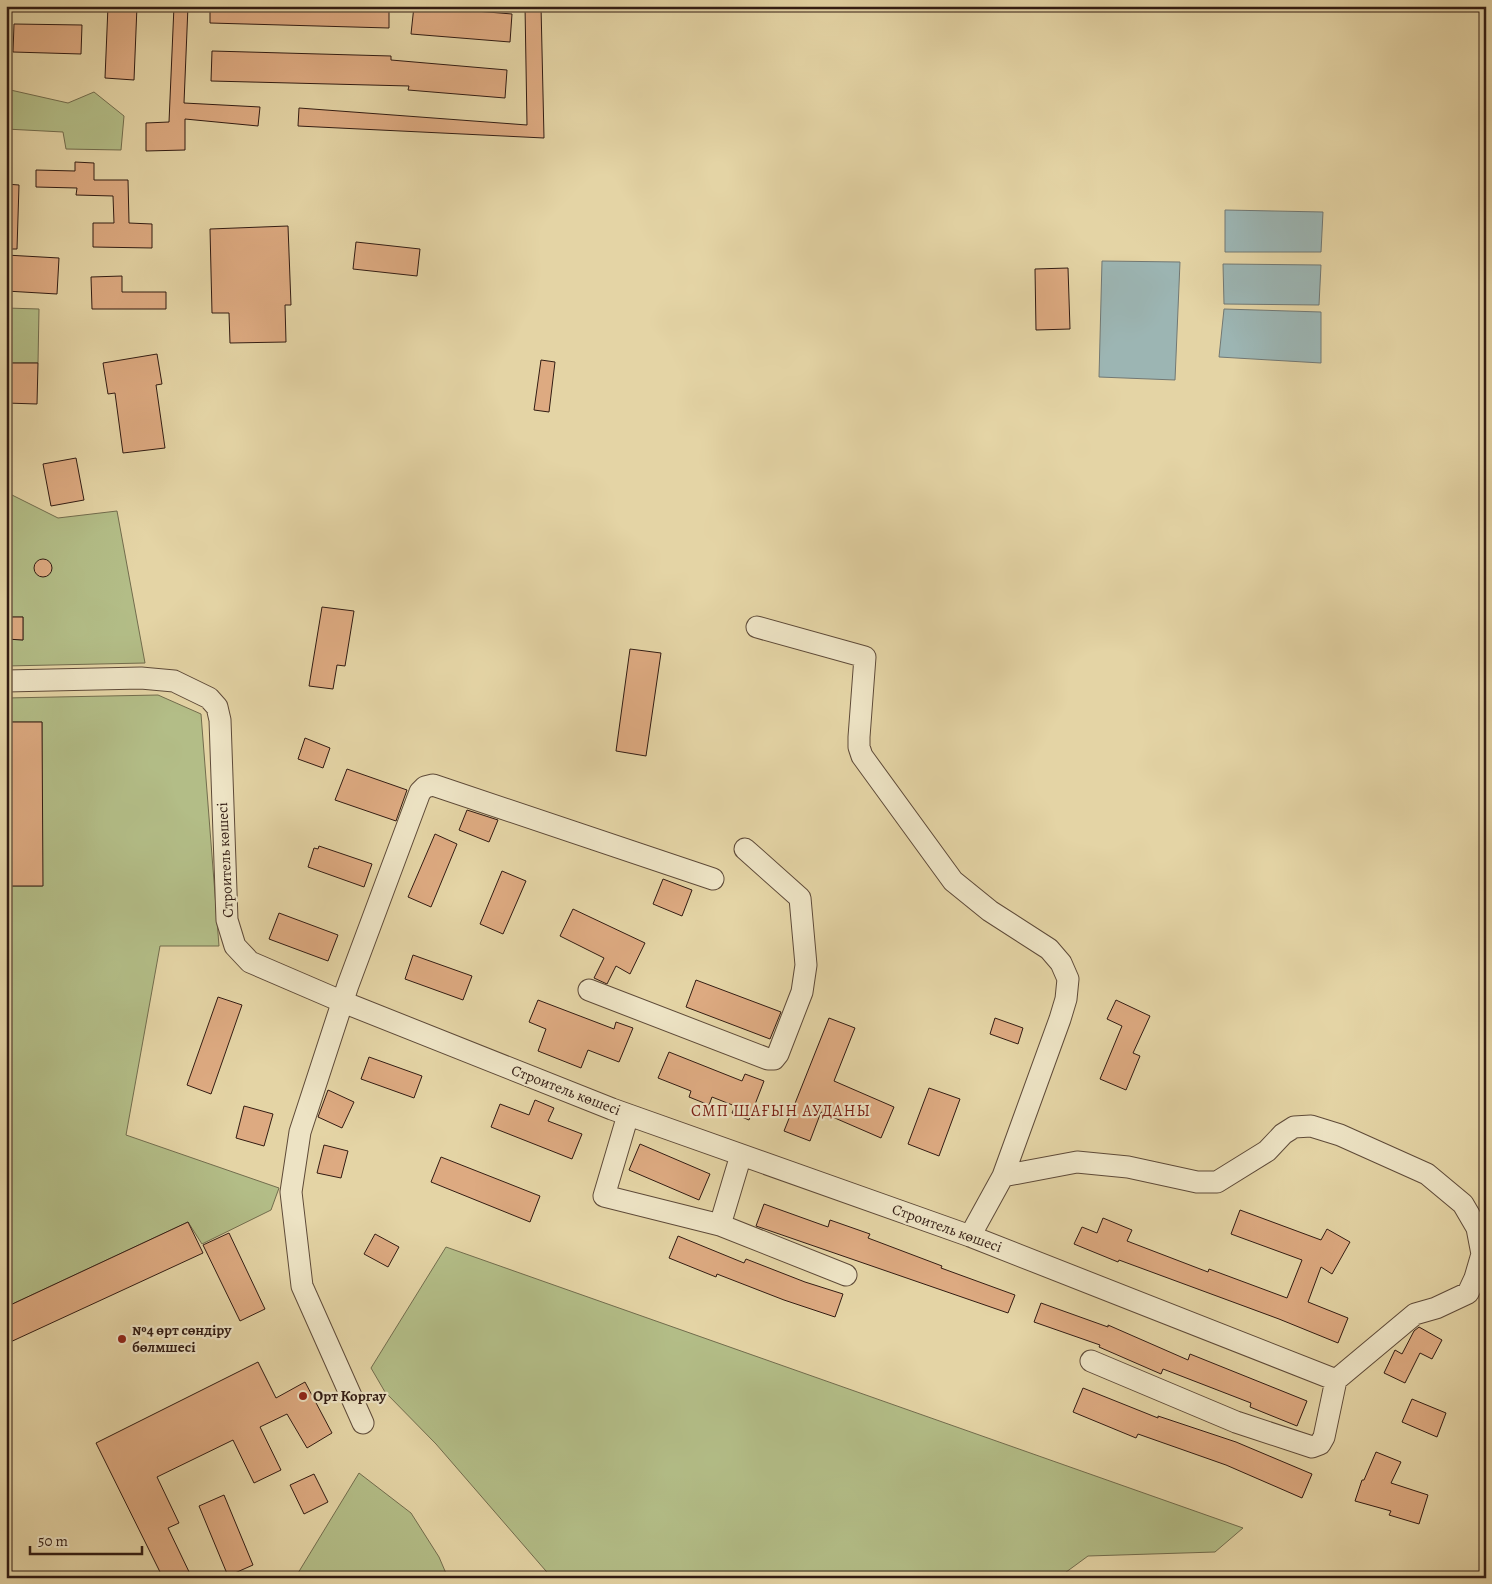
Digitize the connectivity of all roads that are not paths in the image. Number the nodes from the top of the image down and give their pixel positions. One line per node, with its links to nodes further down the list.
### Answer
1 (757, 627): 9 (street)
2 (6, 681): 6 (street, Строитель көшесі)
3 (745, 849): 5 (street)
4 (713, 879): 6 (street)
5 (589, 990)
6 (343, 1002): 7 (street, Строитель көшесі); 15 (street)
7 (628, 1114): 8 (street, Строитель көшесі); 10 (street)
8 (741, 1155): 10 (street); 11 (street, Строитель көшесі)
9 (1003, 1176): 11 (street); 14 (street)
10 (720, 1225): 12 (street)
11 (970, 1236): 14 (street, Строитель көшесі)
12 (846, 1275)
13 (1091, 1361): 14 (street)
14 (1336, 1380)
15 (363, 1423)

